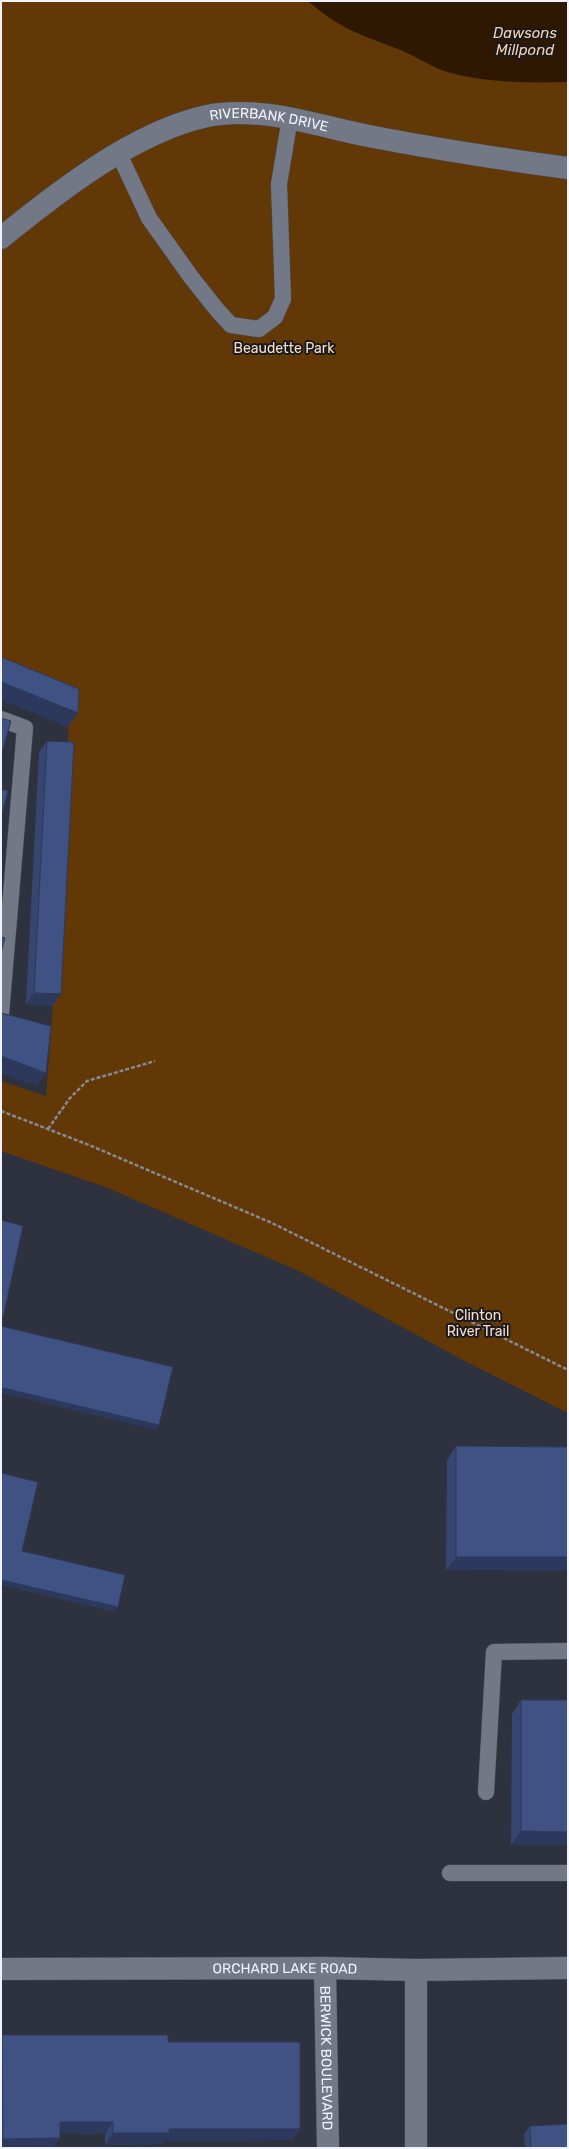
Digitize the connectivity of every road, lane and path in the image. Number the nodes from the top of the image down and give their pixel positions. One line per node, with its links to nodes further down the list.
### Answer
1 (290, 118): 2 (street, RIVERBANK DRIVE); 2 (lane); 3 (street, RIVERBANK DRIVE)
2 (119, 154): 4 (street, RIVERBANK DRIVE)
3 (568, 168)
4 (1, 238)
5 (1, 719): 6 (lane)
6 (7, 871): 7 (lane)
7 (5, 937): 8 (lane)
8 (1, 1014)
9 (156, 1061): 11 (path)
10 (1, 1111): 11 (path)
11 (48, 1128): 12 (path)
12 (568, 1370)
13 (568, 1651): 14 (lane)
14 (486, 1792)
15 (450, 1873): 16 (lane)
16 (568, 1873)
17 (325, 1968): 19 (street, ORCHARD LAKE ROAD); 20 (street, ORCHARD LAKE ROAD); 21 (street, BERWICK BOULEVARD)
18 (568, 1968): 20 (street, ORCHARD LAKE ROAD)
19 (1, 1969)
20 (416, 1970): 22 (street)
21 (328, 2148)
22 (416, 2148)

